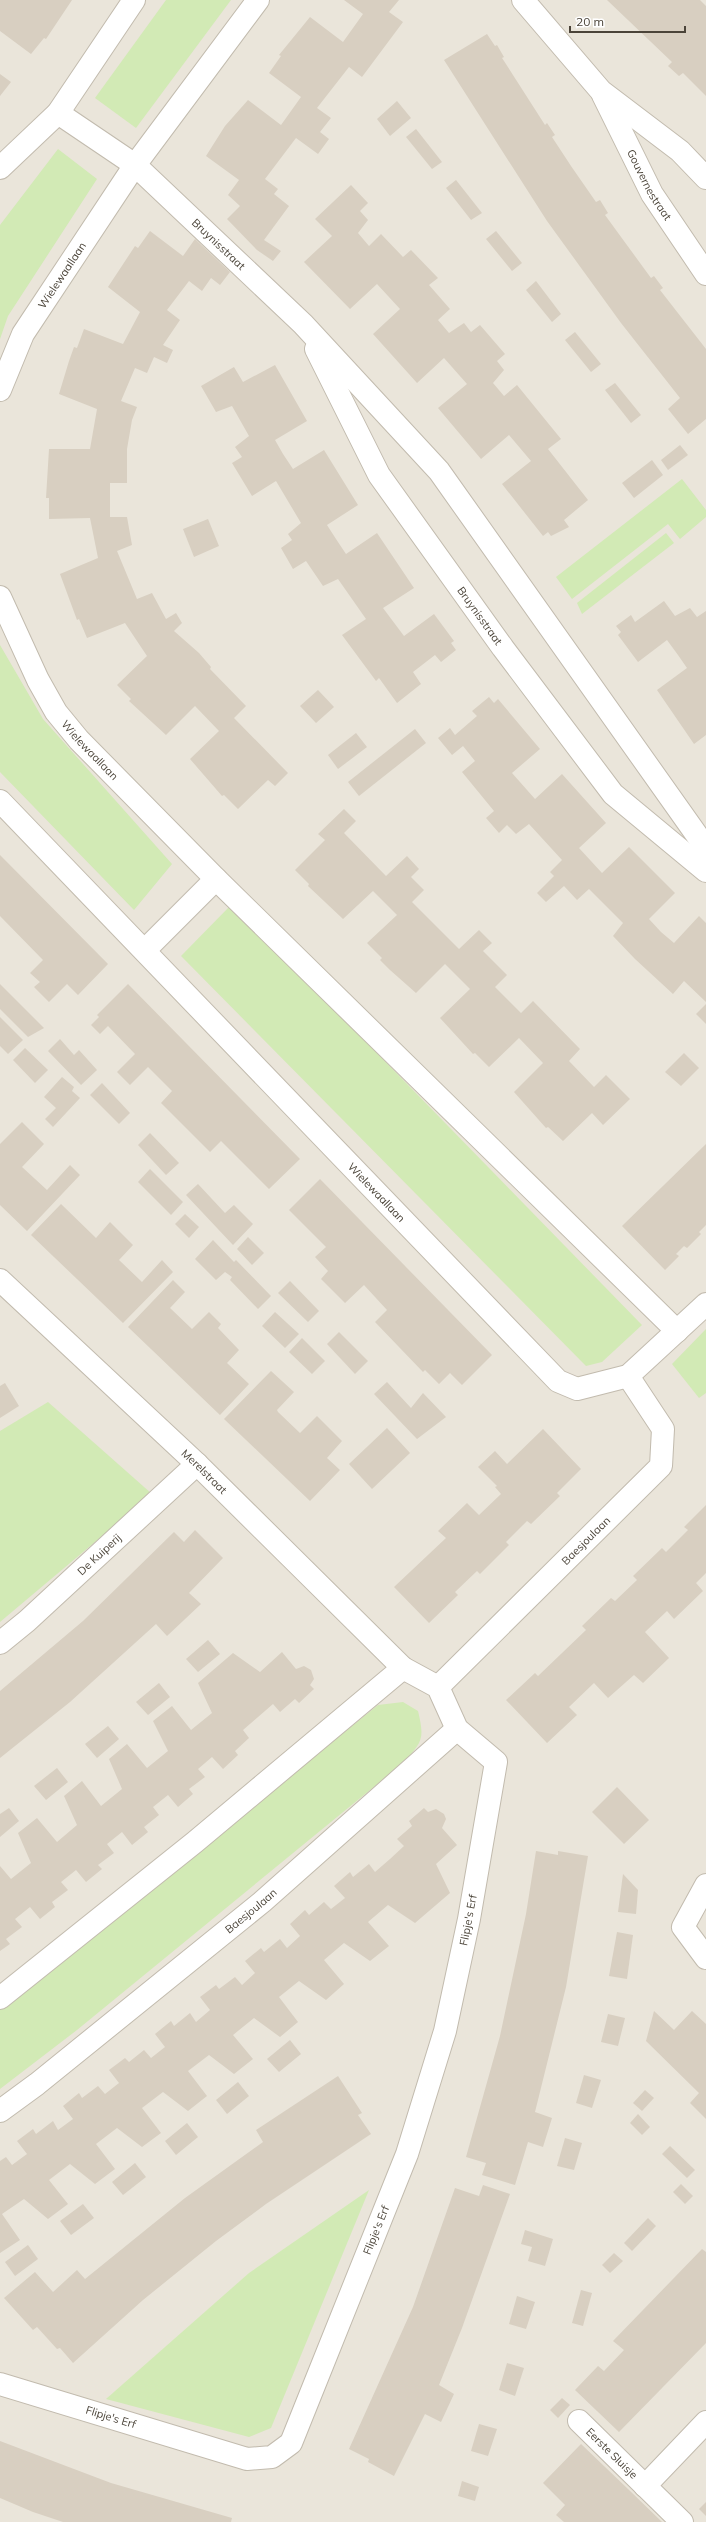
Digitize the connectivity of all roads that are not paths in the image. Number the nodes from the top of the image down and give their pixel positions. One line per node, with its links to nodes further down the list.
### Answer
1 (134, 0): 5 (street)
2 (258, 0): 6 (street, Wielewaallaan)
3 (523, 0): 4 (street, Gouvernestraat)
4 (601, 91): 8 (street, Gouvernestraat); 9 (street, Gouvernestraat)
5 (58, 113): 6 (street); 7 (street)
6 (135, 165): 10 (street, Bruynisstraat); 11 (street, Wielewaallaan)
7 (0, 168)
8 (706, 178)
9 (706, 274)
10 (303, 324): 14 (street, Bruynisstraat); 15 (street, Bruynisstraat)
11 (0, 390)
12 (0, 597): 16 (street, Wielewaallaan)
13 (0, 802): 17 (street, Wielewaallaan)
14 (706, 848)
15 (706, 870)
16 (216, 879): 17 (street); 20 (street, Wielewaallaan)
17 (145, 950): 21 (street, Wielewaallaan)
18 (0, 1280): 22 (street, Merelstraat)
19 (706, 1304): 20 (street)
20 (677, 1331): 21 (street)
21 (628, 1376): 25 (street, Baesjoulaan)
22 (197, 1464): 23 (street, De Kuiperij); 24 (street, Merelstraat)
23 (0, 1643)
24 (403, 1668): 25 (street); 29 (street)
25 (438, 1687): 26 (street)
26 (457, 1729): 30 (street, Baesjoulaan); 31 (street, Flipje's Erf)
27 (706, 1884): 28 (street)
28 (706, 1958)
29 (0, 1998)
30 (0, 2111)
31 (0, 2384)
32 (579, 2421): 34 (street, Eerste Sluisje)
33 (706, 2422): 34 (street, Eerste Sluisje)
34 (645, 2486): 35 (street, Eerste Sluisje)
35 (682, 2522)

